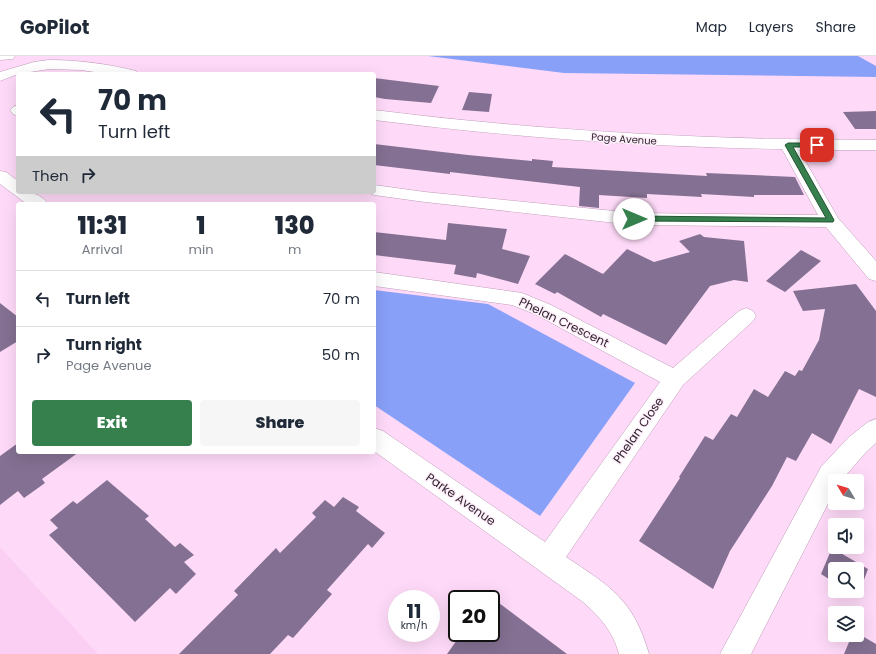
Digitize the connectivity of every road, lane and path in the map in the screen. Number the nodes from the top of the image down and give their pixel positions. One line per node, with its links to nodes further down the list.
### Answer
1 (0, 56): 2 (street)
2 (8, 56)
3 (44, 56): 4 (street)
4 (68, 67): 5 (street); 6 (street)
5 (113, 72)
6 (0, 77)
7 (376, 115): 8 (street, Page Avenue)
8 (788, 145): 9 (street, Page Avenue); 15 (street)
9 (876, 145)
10 (0, 176): 11 (street)
11 (16, 188)
12 (376, 190): 15 (street)
13 (25, 194): 14 (street)
14 (36, 202)
15 (831, 220): 16 (street)
16 (876, 274)
17 (376, 279): 19 (street, Phelan Crescent)
18 (746, 316): 19 (street, Phelan Close)
19 (675, 379): 22 (street, Phelan Close)
20 (876, 429): 24 (street)
21 (376, 439): 22 (street, Parke Avenue)
22 (548, 560): 23 (street, Parke Avenue)
23 (634, 654)
24 (735, 654)

